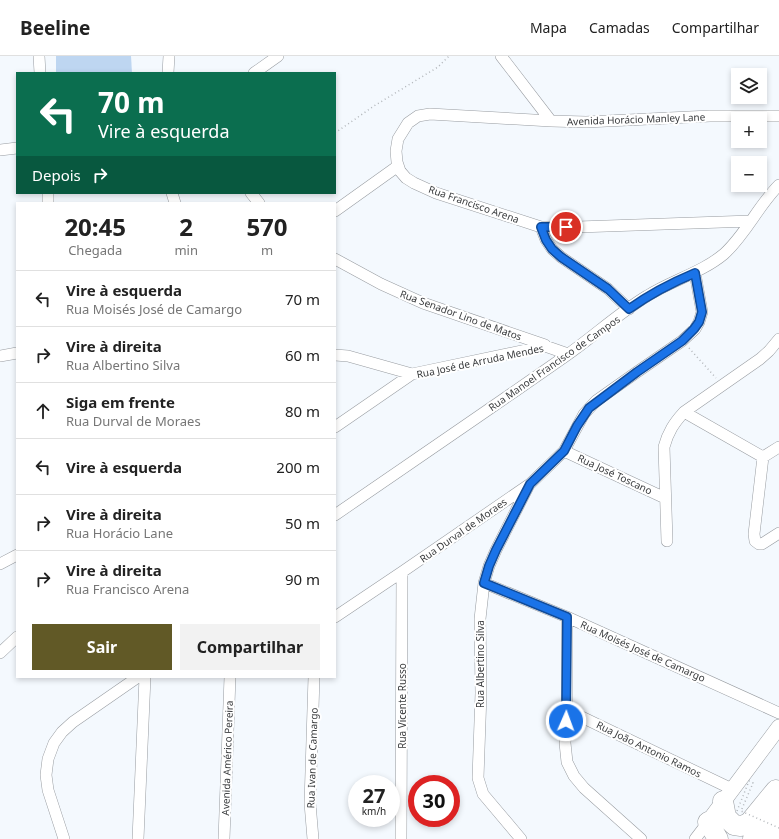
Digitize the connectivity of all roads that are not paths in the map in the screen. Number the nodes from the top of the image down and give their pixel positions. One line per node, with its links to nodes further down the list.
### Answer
1 (39, 56): 5 (street)
2 (169, 56): 6 (street)
3 (278, 56): 7 (street)
4 (501, 56): 9 (street)
5 (40, 72)
6 (168, 72)
7 (255, 72)
8 (779, 116): 9 (street, Avenida Horácio Manley Lane)
9 (551, 121): 12 (street)
10 (16, 148): 11 (street)
11 (0, 150)
12 (398, 166): 16 (street); 18 (street, Rua Francisco Arena)
13 (779, 186): 17 (street, Rua Manoel Francisco de Campos)
14 (252, 194): 15 (street)
15 (258, 202)
16 (336, 211)
17 (751, 221): 18 (street, Rua Francisco Arena); 20 (street, Rua Manoel Francisco de Campos)
18 (541, 227): 21 (street)
19 (336, 260): 23 (street, Rua Senador Lino de Matos)
20 (695, 273): 21 (street, Rua Manoel Francisco de Campos); 32 (street, Rua Durval de Moraes)
21 (629, 309): 26 (street, Rua Manoel Francisco de Campos)
22 (779, 339): 29 (street)
23 (545, 346): 26 (street, Rua José de Arruda Mendes); 28 (street, Rua José de Arruda Mendes)
24 (16, 353): 27 (street)
25 (336, 354): 28 (street)
26 (568, 354): 36 (street, Rua Manoel Francisco de Campos)
27 (0, 356)
28 (412, 374): 30 (street, Rua José de Arruda Mendes)
29 (684, 412): 33 (street); 35 (street)
30 (336, 426)
31 (779, 448): 33 (street)
32 (564, 451): 34 (street, Rua Durval de Moraes); 35 (street, Rua José Toscano)
33 (763, 457): 37 (street)
34 (530, 484): 41 (street, Rua Durval de Moraes); 42 (street, Rua Albertino Silva)
35 (665, 498): 38 (street)
36 (336, 514)
37 (779, 533)
38 (667, 541)
39 (16, 555): 40 (street)
40 (0, 564)
41 (402, 572): 43 (street, Rua Durval de Moraes); 62 (street, Rua Vicente Russo)
42 (484, 583): 44 (street, Rua Moisés José de Camargo); 63 (street, Rua Albertino Silva)
43 (336, 616)
44 (567, 617): 51 (street); 52 (street, Rua Moisés José de Camargo)
45 (16, 638): 46 (street)
46 (0, 653)
47 (137, 678): 58 (street)
48 (145, 678): 59 (street)
49 (230, 678): 60 (street, Avenida Américo Pereira)
50 (314, 678): 61 (street, Rua Ivan de Camargo)
51 (567, 710): 55 (street, Rua João Antonio Ramos); 64 (street)
52 (779, 713)
53 (779, 727): 55 (street)
54 (777, 787): 55 (highway); 66 (highway)
55 (731, 800): 57 (street)
56 (779, 811): 67 (highway)
57 (713, 831): 65 (street)
58 (64, 839)
59 (138, 839)
60 (224, 839)
61 (312, 839)
62 (401, 839)
63 (522, 839)
64 (641, 839)
65 (696, 839)
66 (754, 839)
67 (768, 839)

